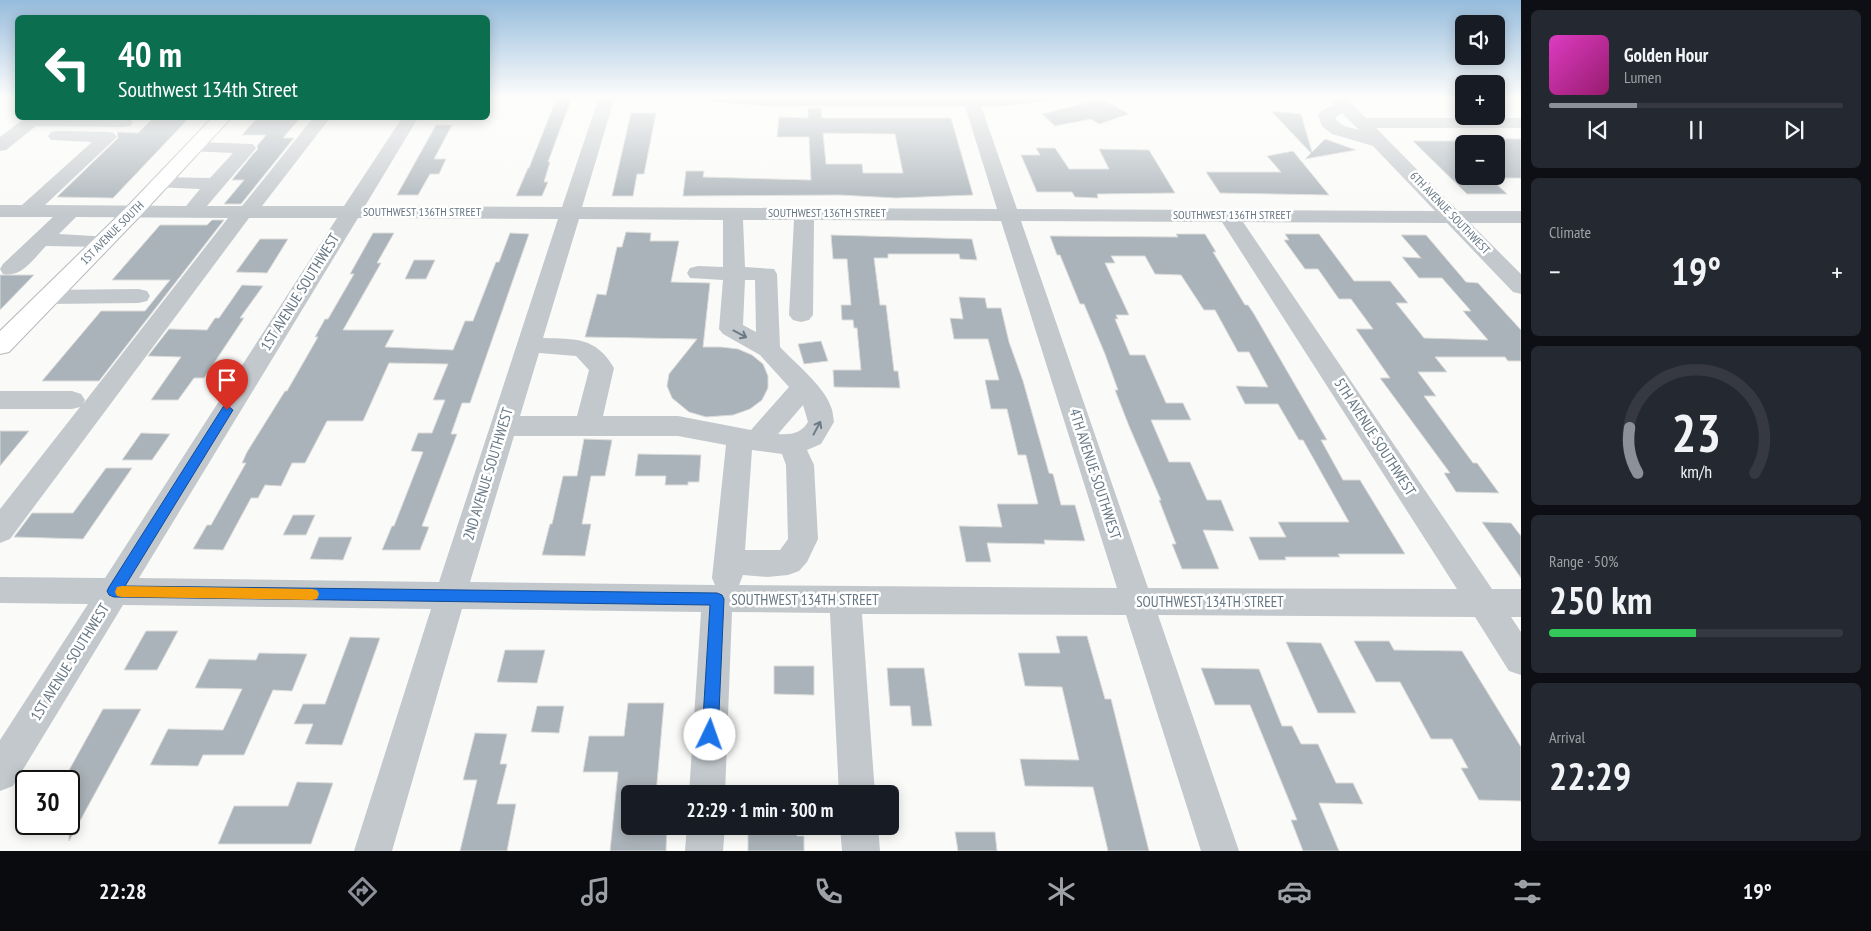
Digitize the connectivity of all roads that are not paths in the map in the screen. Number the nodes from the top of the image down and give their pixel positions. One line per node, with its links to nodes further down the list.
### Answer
1 (12, 137): 11 (street)
2 (107, 137): 16 (street)
3 (204, 137): 12 (main road, 1ST AVENUE SOUTH)
4 (307, 137): 20 (street)
5 (398, 137): 21 (street, 1ST AVENUE SOUTHWEST)
6 (594, 137): 22 (street, 2ND AVENUE SOUTHWEST)
7 (983, 137): 25 (street, 4TH AVENUE SOUTHWEST)
8 (1362, 137): 10 (street)
9 (1376, 137): 10 (street, 6TH AVENUE SOUTHWEST)
10 (1381, 142): 27 (street, 6TH AVENUE SOUTHWEST)
11 (0, 146)
12 (194, 147): 13 (main road, 1ST AVENUE SOUTH); 14 (street)
13 (160, 183): 14 (street); 18 (main road, 1ST AVENUE SOUTH)
14 (216, 184): 19 (street)
15 (0, 210): 16 (street, SOUTHWEST 136TH STREET)
16 (27, 211): 17 (street, SOUTHWEST 136TH STREET)
17 (71, 211): 18 (street, SOUTHWEST 136TH STREET); 29 (street)
18 (133, 212): 19 (street, SOUTHWEST 136TH STREET); 30 (main road, 1ST AVENUE SOUTH)
19 (191, 212): 20 (street, SOUTHWEST 136TH STREET)
20 (246, 212): 21 (street, SOUTHWEST 136TH STREET); 48 (street)
21 (350, 212): 22 (street, SOUTHWEST 136TH STREET); 51 (street, 1ST AVENUE SOUTHWEST)
22 (570, 212): 23 (street, SOUTHWEST 136TH STREET); 38 (street, 2ND AVENUE SOUTHWEST)
23 (732, 213): 24 (street, SOUTHWEST 136TH STREET); 33 (street)
24 (804, 213): 25 (street, SOUTHWEST 136TH STREET); 37 (street)
25 (1009, 214): 26 (street, SOUTHWEST 136TH STREET); 55 (street, 4TH AVENUE SOUTHWEST)
26 (1228, 215): 27 (street, SOUTHWEST 136TH STREET); 56 (street, 5TH AVENUE SOUTHWEST)
27 (1454, 217): 28 (street, SOUTHWEST 136TH STREET); 34 (street, 6TH AVENUE SOUTHWEST)
28 (1521, 217)
29 (41, 240): 30 (street); 31 (street)
30 (104, 241): 36 (main road, 1ST AVENUE SOUTH)
31 (11, 270)
32 (698, 273): 33 (street)
33 (734, 273): 40 (street, one-way to 40); 40 (street)
34 (1521, 286)
35 (139, 296): 36 (street)
36 (48, 297): 39 (main road, 1ST AVENUE SOUTH)
37 (802, 315)
38 (529, 345): 44 (street, 2ND AVENUE SOUTHWEST); 45 (street)
39 (0, 346)
40 (768, 349): 41 (street)
41 (804, 387): 46 (street); 47 (street, one-way to 41)
42 (0, 400): 43 (street)
43 (72, 400)
44 (503, 426): 45 (street); 52 (street, 2ND AVENUE SOUTHWEST)
45 (588, 426): 46 (street)
46 (749, 439): 47 (street); 49 (street)
47 (792, 445): 49 (street)
48 (0, 531)
49 (728, 562): 53 (street)
50 (0, 590): 51 (street, SOUTHWEST 134TH STREET)
51 (114, 591): 52 (street, SOUTHWEST 134TH STREET); 59 (street, 1ST AVENUE SOUTHWEST)
52 (450, 596): 53 (street, SOUTHWEST 134TH STREET); 64 (street, 2ND AVENUE SOUTHWEST)
53 (721, 599): 54 (street, SOUTHWEST 134TH STREET); 60 (street)
54 (845, 600): 55 (street, SOUTHWEST 134TH STREET); 61 (street)
55 (1137, 601): 56 (street, SOUTHWEST 134TH STREET); 67 (street, 4TH AVENUE SOUTHWEST)
56 (1484, 603): 57 (street, SOUTHWEST 134TH STREET); 58 (street, 5TH AVENUE SOUTHWEST)
57 (1521, 604)
58 (1521, 660)
59 (0, 773)
60 (708, 785)
61 (856, 785)
62 (705, 835): 65 (street)
63 (860, 835): 66 (street)
64 (373, 851)
65 (704, 851)
66 (861, 851)
67 (1220, 851)

